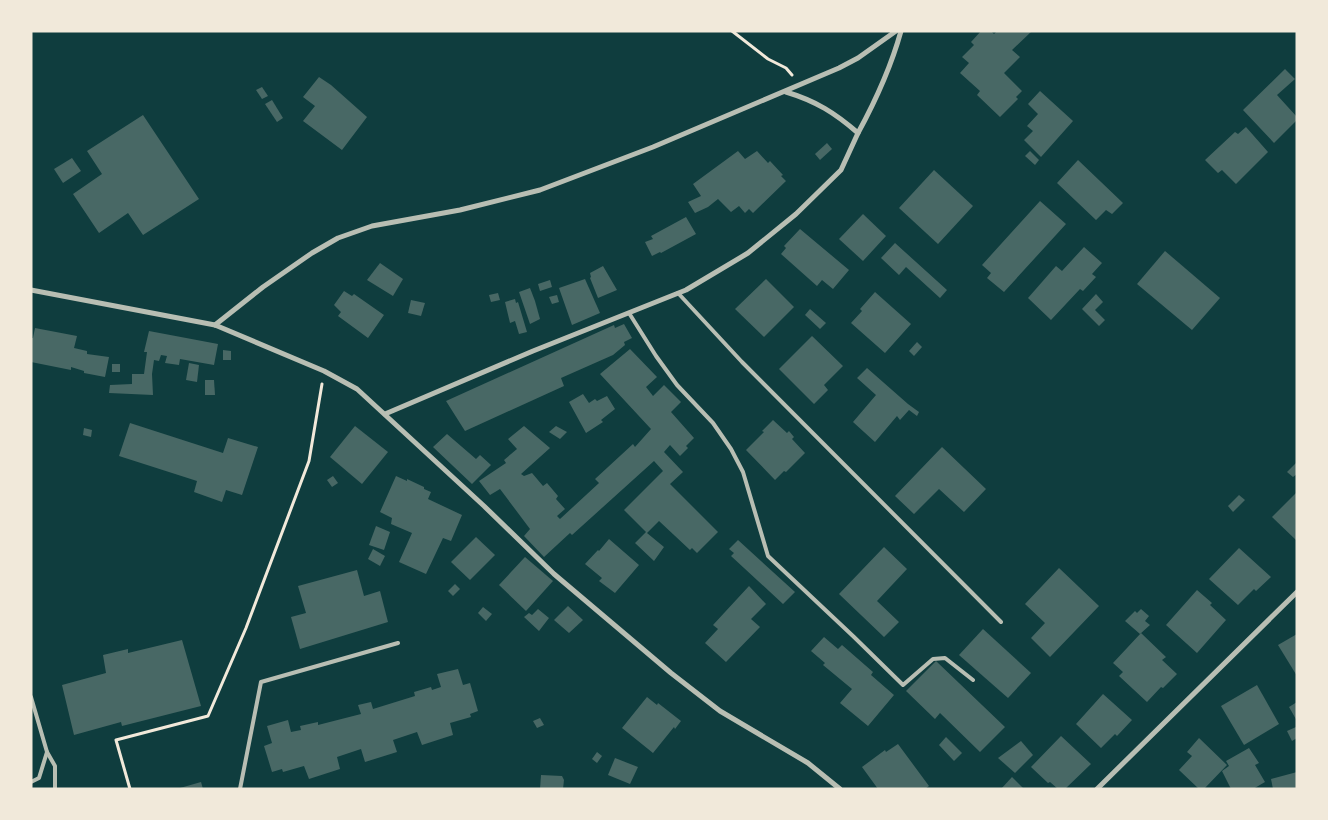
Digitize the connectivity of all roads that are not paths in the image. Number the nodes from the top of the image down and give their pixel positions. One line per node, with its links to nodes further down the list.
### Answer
1 (896, 31): 3 (street)
2 (901, 31): 4 (street)
3 (786, 92): 4 (street); 8 (street)
4 (858, 133): 6 (street)
5 (31, 290): 8 (street)
6 (678, 293): 7 (street); 11 (lane)
7 (629, 313): 9 (street); 13 (lane)
8 (215, 325): 9 (street)
9 (385, 414): 19 (street)
10 (1297, 592): 20 (street)
11 (1001, 622)
12 (398, 643): 18 (lane)
13 (973, 680)
14 (31, 697): 15 (lane)
15 (47, 752): 16 (lane); 17 (lane)
16 (31, 782)
17 (55, 789)
18 (240, 789)
19 (840, 789)
20 (1097, 789)

